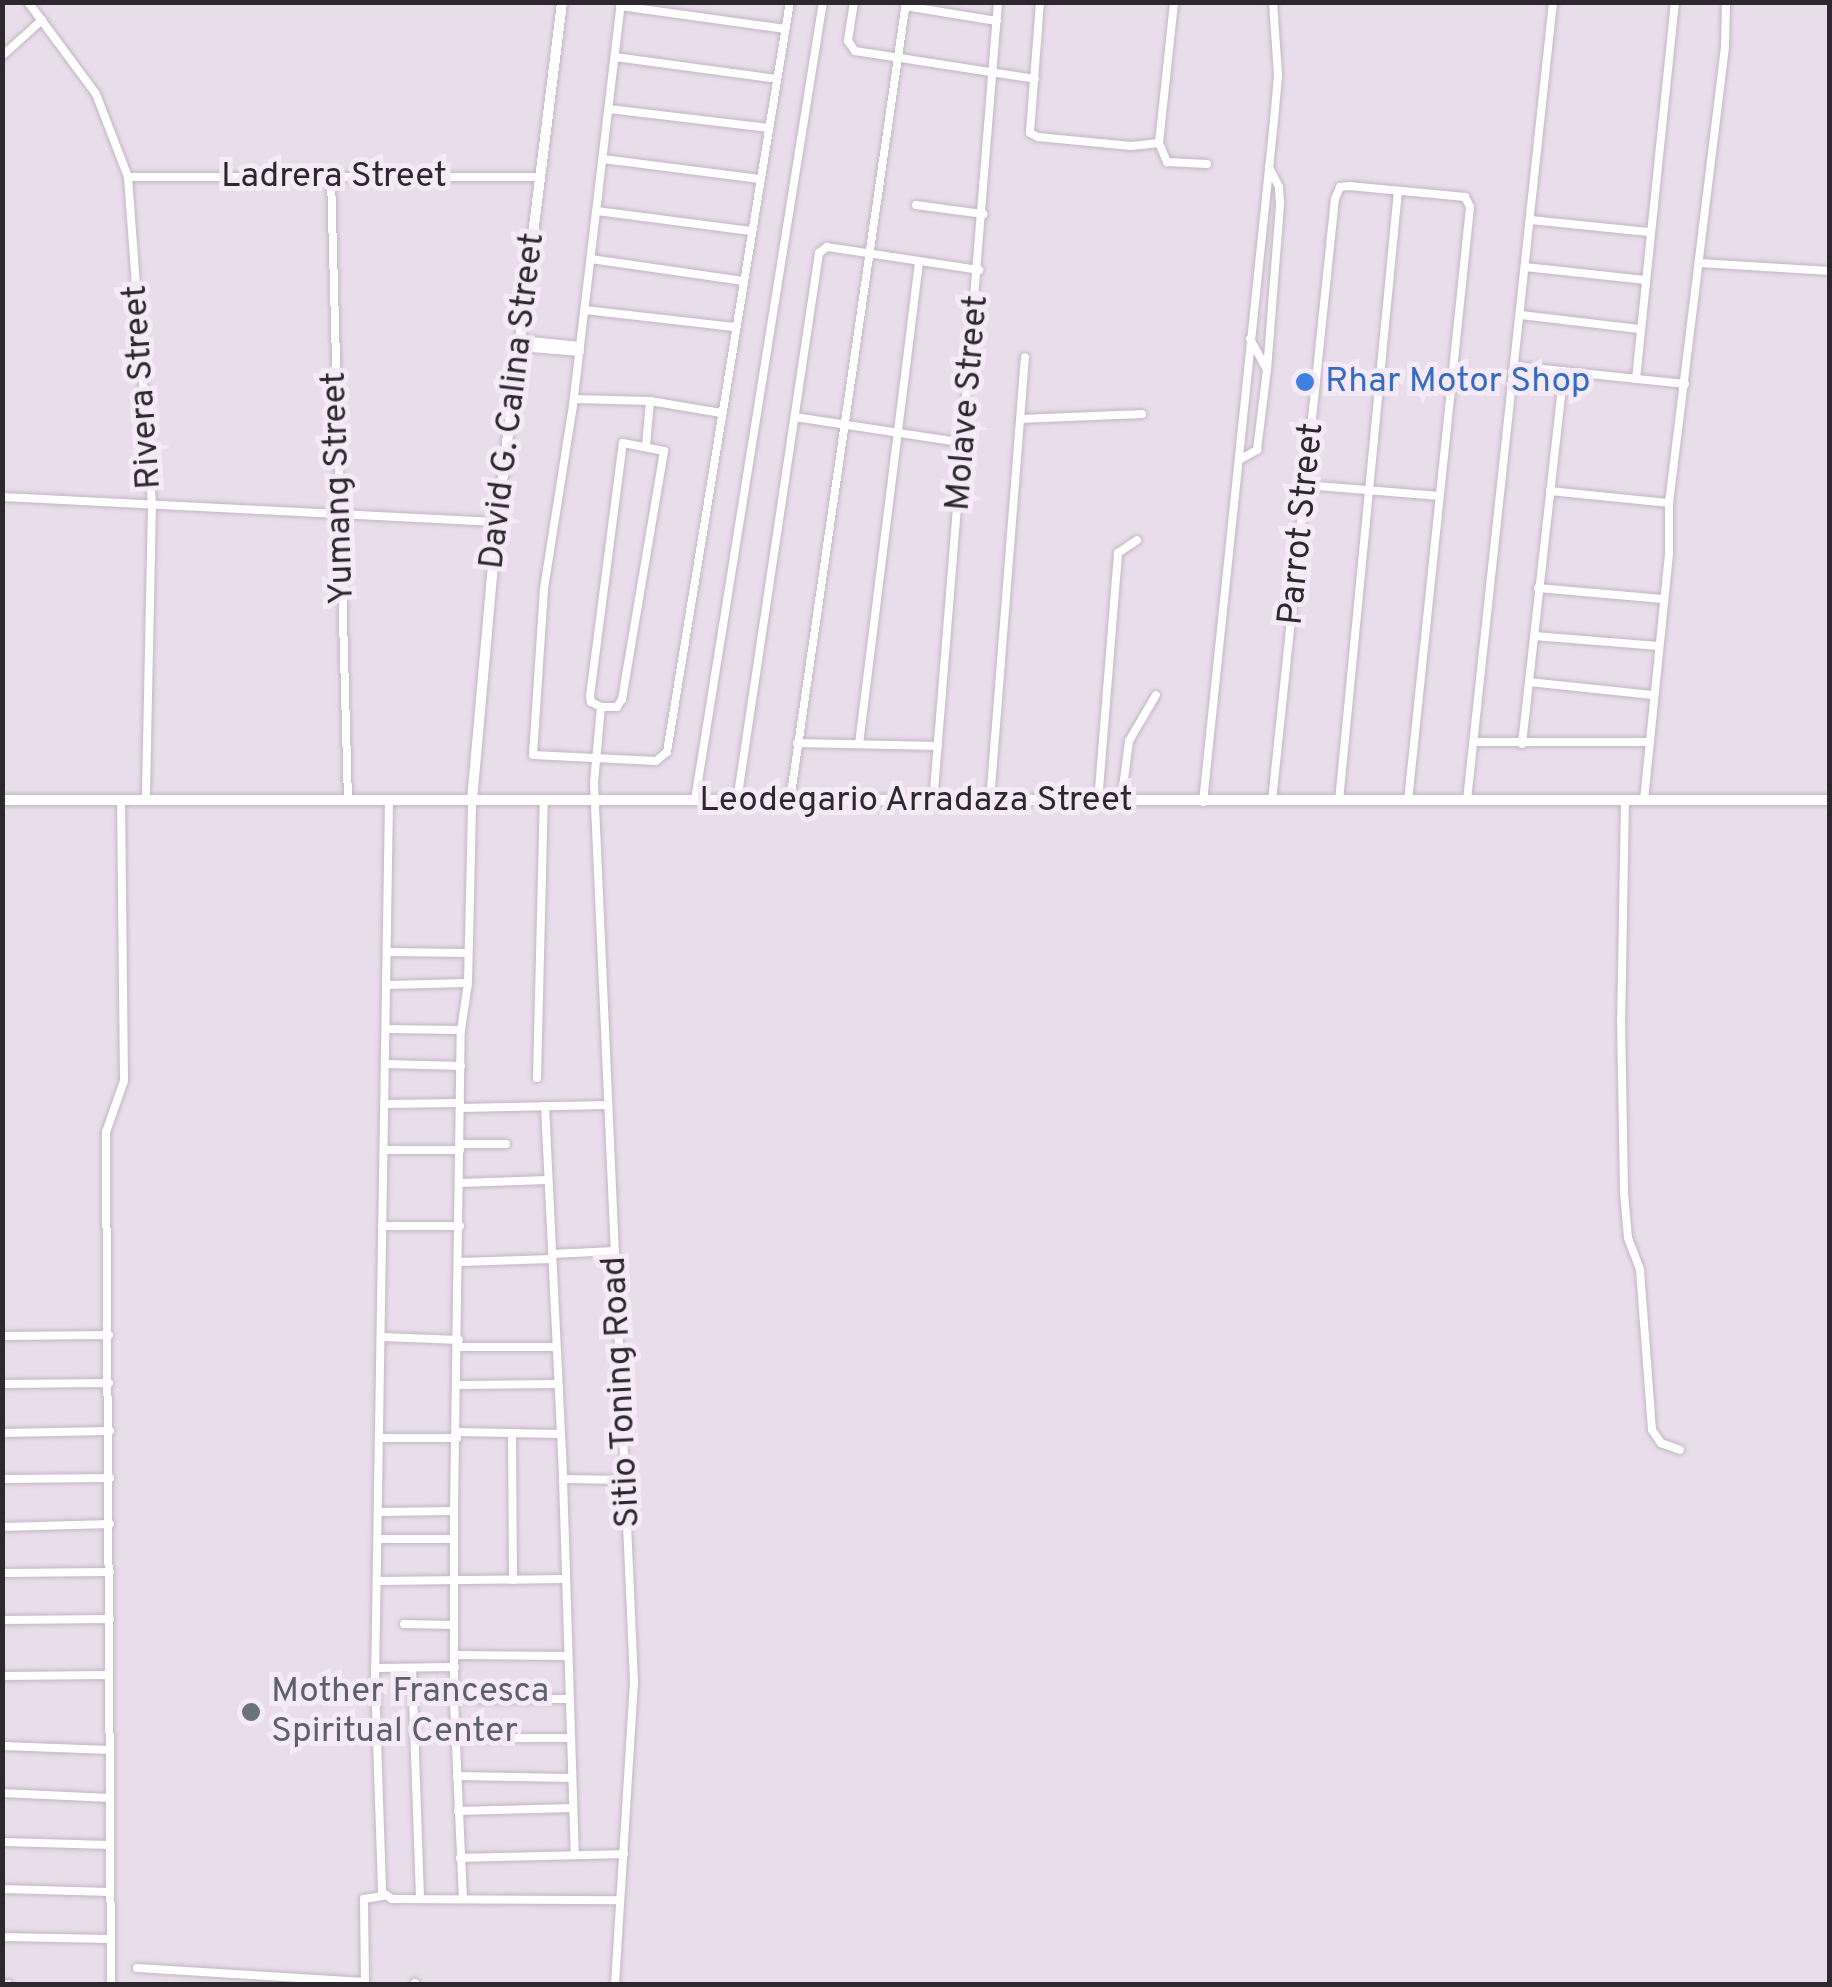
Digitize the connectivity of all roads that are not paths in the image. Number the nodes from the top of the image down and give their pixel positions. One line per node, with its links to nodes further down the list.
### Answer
1 (28, 2): 15 (street, Rivera Street)
2 (562, 2): 32 (street, David G. Calina Street)
3 (790, 2): 17 (street)
4 (822, 2): 111 (street)
5 (854, 2): 20 (street)
6 (998, 2): 16 (street, Molave Street)
7 (1040, 2): 23 (street)
8 (1174, 2): 26 (street)
9 (1273, 2): 29 (street)
10 (1554, 2): 40 (street)
11 (1676, 2): 42 (street)
12 (1726, 2): 46 (street)
13 (621, 4): 17 (street); 19 (street)
14 (906, 4): 16 (street); 20 (street)
15 (42, 20): 18 (street); 30 (street, Rivera Street)
16 (997, 20): 21 (street, Molave Street)
17 (785, 28): 22 (street)
18 (2, 56)
19 (615, 57): 22 (street); 24 (street)
20 (897, 58): 21 (street); 43 (street)
21 (993, 75): 23 (street); 39 (street, Molave Street)
22 (777, 79): 25 (street)
23 (1035, 79): 26 (street)
24 (609, 108): 25 (street); 27 (street)
25 (769, 128): 33 (street)
26 (1159, 143): 28 (street)
27 (603, 159): 33 (street); 38 (street)
28 (1207, 164)
29 (1268, 167): 34 (street); 36 (street)
30 (128, 177): 31 (street, Ladrera Street); 84 (street, Rivera Street)
31 (331, 177): 32 (street, Ladrera Street); 85 (street, Yumang Street)
32 (540, 177): 57 (street, David G. Calina Street)
33 (760, 180): 41 (street)
34 (1277, 184): 36 (street); 61 (street)
35 (1398, 192): 78 (street, Parrot Street); 79 (street); 81 (street)
36 (1266, 194): 56 (street)
37 (916, 206): 39 (street)
38 (597, 211): 41 (street); 44 (street)
39 (983, 214): 48 (street, Molave Street)
40 (1530, 220): 42 (street); 47 (street)
41 (751, 231): 51 (street)
42 (1648, 232): 50 (street)
43 (869, 254): 45 (street); 70 (street); 73 (street)
44 (592, 259): 51 (street); 52 (street)
45 (920, 262): 48 (street); 74 (street)
46 (1700, 262): 49 (street); 64 (street)
47 (1526, 268): 50 (street); 53 (street)
48 (979, 270): 75 (street, Molave Street)
49 (1830, 271)
50 (1645, 280): 55 (street)
51 (743, 281): 54 (street)
52 (585, 310): 54 (street); 58 (street)
53 (1521, 315): 55 (street); 60 (street)
54 (734, 327): 68 (street)
55 (1639, 330): 63 (street)
56 (1250, 339): 61 (street); 67 (street)
57 (521, 343): 58 (street); 86 (street, David G. Calina Street)
58 (580, 349): 65 (street)
59 (1025, 356): 71 (street)
60 (1514, 366): 62 (street); 96 (street)
61 (1267, 370): 72 (street)
62 (1564, 371): 63 (street); 80 (street)
63 (1636, 378): 64 (street)
64 (1685, 384): 83 (street)
65 (574, 398): 66 (street); 102 (street)
66 (650, 400): 68 (street); 76 (street)
67 (1243, 410): 72 (street); 77 (street)
68 (721, 413): 102 (street)
69 (1142, 414): 71 (street)
70 (795, 417): 73 (street); 116 (street)
71 (1020, 418): 122 (street)
72 (1261, 424): 77 (street)
73 (844, 426): 74 (street); 98 (street)
74 (900, 434): 75 (street); 99 (street)
75 (964, 443): 101 (street, Molave Street)
76 (646, 446): 95 (street); 95 (street)
77 (1239, 460): 125 (street)
78 (1305, 485): 79 (street); 118 (street, Parrot Street)
79 (1370, 491): 81 (street); 119 (street)
80 (1550, 491): 83 (street); 88 (street)
81 (1440, 496): 120 (street)
82 (2, 498): 84 (street)
83 (1670, 503): 89 (street)
84 (152, 505): 85 (street); 105 (street, Rivera Street)
85 (340, 514): 86 (street); 106 (street, Yumang Street)
86 (497, 522): 108 (street, David G. Calina Street)
87 (1137, 540): 123 (street)
88 (1538, 588): 89 (street); 90 (street)
89 (1663, 600): 91 (street)
90 (1534, 636): 91 (street); 92 (street)
91 (1659, 646): 94 (street)
92 (1529, 682): 94 (street); 100 (street)
93 (1156, 695): 124 (street)
94 (1652, 695): 97 (street)
95 (601, 707): 102 (street, Sitio Toning Road)
96 (1476, 742): 100 (street); 112 (street)
97 (1648, 742): 100 (street); 114 (street)
98 (797, 743): 99 (street); 117 (street)
99 (858, 744): 101 (street)
100 (1522, 744)
101 (938, 746): 121 (street, Molave Street)
102 (594, 759): 110 (street, Sitio Toning Road)
103 (2, 800): 104 (street, Leodegario Arradaza Street)
104 (121, 800): 105 (street, Leodegario Arradaza Street); 149 (street)
105 (146, 800): 106 (street, Leodegario Arradaza Street)
106 (348, 800): 107 (street, Leodegario Arradaza Street)
107 (389, 800): 108 (street, Leodegario Arradaza Street); 126 (street)
108 (472, 800): 109 (street, Leodegario Arradaza Street); 127 (street)
109 (544, 800): 110 (street, Leodegario Arradaza Street); 134 (street)
110 (596, 800): 111 (street, Leodegario Arradaza Street); 136 (street, Sitio Toning Road)
111 (695, 800): 116 (street, Leodegario Arradaza Street)
112 (1467, 800): 113 (street, Leodegario Arradaza Street); 120 (street, Leodegario Arradaza Street)
113 (1625, 800): 114 (street, Leodegario Arradaza Street); 164 (street)
114 (1644, 800): 115 (street, Leodegario Arradaza Street)
115 (1830, 800)
116 (737, 801): 117 (street, Leodegario Arradaza Street)
117 (790, 801): 121 (street, Leodegario Arradaza Street)
118 (1272, 801): 119 (street, Leodegario Arradaza Street); 125 (street, Leodegario Arradaza Street)
119 (1340, 801): 120 (street, Leodegario Arradaza Street)
120 (1408, 801)
121 (933, 802): 122 (street, Leodegario Arradaza Street)
122 (990, 802): 123 (street, Leodegario Arradaza Street)
123 (1098, 802): 124 (street, Leodegario Arradaza Street)
124 (1121, 802): 125 (street, Leodegario Arradaza Street)
125 (1203, 802)
126 (387, 952): 127 (street); 129 (street)
127 (468, 952): 128 (street)
128 (468, 983): 129 (street); 131 (street)
129 (386, 985): 130 (street)
130 (386, 1029): 131 (street); 132 (street)
131 (461, 1030): 133 (street)
132 (386, 1064): 133 (street); 135 (street)
133 (461, 1066): 137 (street)
134 (538, 1078)
135 (385, 1104): 137 (street); 141 (street)
136 (608, 1105): 138 (street); 146 (street, Sitio Toning Road)
137 (460, 1106): 138 (street); 140 (street)
138 (544, 1106): 142 (street)
139 (506, 1144): 140 (street)
140 (460, 1147): 141 (street); 143 (street)
141 (384, 1150): 144 (street)
142 (548, 1180): 143 (street); 147 (street)
143 (460, 1184): 145 (street)
144 (382, 1226): 145 (street); 151 (street)
145 (460, 1226): 148 (street)
146 (615, 1251): 147 (street); 168 (street, Sitio Toning Road)
147 (552, 1256): 148 (street); 153 (street)
148 (460, 1262): 152 (street)
149 (109, 1335): 150 (street); 154 (street)
150 (2, 1336)
151 (382, 1338): 152 (street); 163 (street)
152 (460, 1343): 153 (street); 157 (street)
153 (556, 1347): 156 (street)
154 (109, 1383): 155 (street); 158 (street)
155 (2, 1384)
156 (558, 1384): 157 (street); 161 (street)
157 (459, 1385): 162 (street)
158 (110, 1431): 159 (street); 165 (street)
159 (2, 1433)
160 (512, 1434): 161 (street); 162 (street); 178 (street)
161 (561, 1434): 167 (street)
162 (457, 1435): 163 (street); 169 (street)
163 (380, 1438): 170 (street)
164 (1680, 1450)
165 (110, 1478): 166 (street); 171 (street)
166 (2, 1479)
167 (563, 1479): 168 (street); 177 (street)
168 (625, 1480): 207 (street, Sitio Toning Road)
169 (454, 1511): 170 (street); 174 (street)
170 (378, 1512): 173 (street)
171 (110, 1524): 172 (street); 175 (street)
172 (2, 1526)
173 (378, 1539): 174 (street); 179 (street)
174 (454, 1540): 180 (street)
175 (110, 1572): 176 (street); 181 (street)
176 (2, 1573)
177 (564, 1578): 178 (street); 186 (street)
178 (513, 1580): 180 (street)
179 (377, 1581): 180 (street); 188 (street)
180 (454, 1582): 184 (street)
181 (110, 1619): 182 (street); 190 (street)
182 (2, 1620)
183 (404, 1624): 184 (street)
184 (454, 1624): 185 (street)
185 (454, 1655): 186 (street); 187 (street)
186 (568, 1656): 192 (street)
187 (454, 1667): 189 (street); 193 (street)
188 (376, 1668): 189 (street); 211 (street)
189 (412, 1668): 212 (street)
190 (109, 1675): 191 (street); 197 (street)
191 (2, 1676)
192 (569, 1699): 193 (street); 195 (street)
193 (454, 1700): 194 (street)
194 (456, 1738): 195 (street); 198 (street)
195 (570, 1738): 199 (street)
196 (2, 1746): 197 (street)
197 (110, 1750): 201 (street)
198 (457, 1776): 199 (street); 203 (street)
199 (572, 1778): 202 (street)
200 (2, 1794): 201 (street)
201 (110, 1798): 205 (street)
202 (573, 1808): 203 (street); 206 (street)
203 (458, 1812): 208 (street)
204 (2, 1842): 205 (street)
205 (110, 1845): 210 (street)
206 (575, 1854): 207 (street); 208 (street)
207 (624, 1854): 214 (street, Sitio Toning Road)
208 (460, 1858): 213 (street)
209 (2, 1889): 210 (street)
210 (110, 1892): 216 (street)
211 (384, 1896): 212 (street); 218 (street)
212 (420, 1898): 213 (street)
213 (463, 1898): 214 (street)
214 (620, 1900): 220 (street, Sitio Toning Road)
215 (2, 1937): 216 (street)
216 (110, 1940): 219 (street)
217 (137, 1968): 218 (street)
218 (250, 1981)
219 (111, 1984)
220 (614, 1984)

